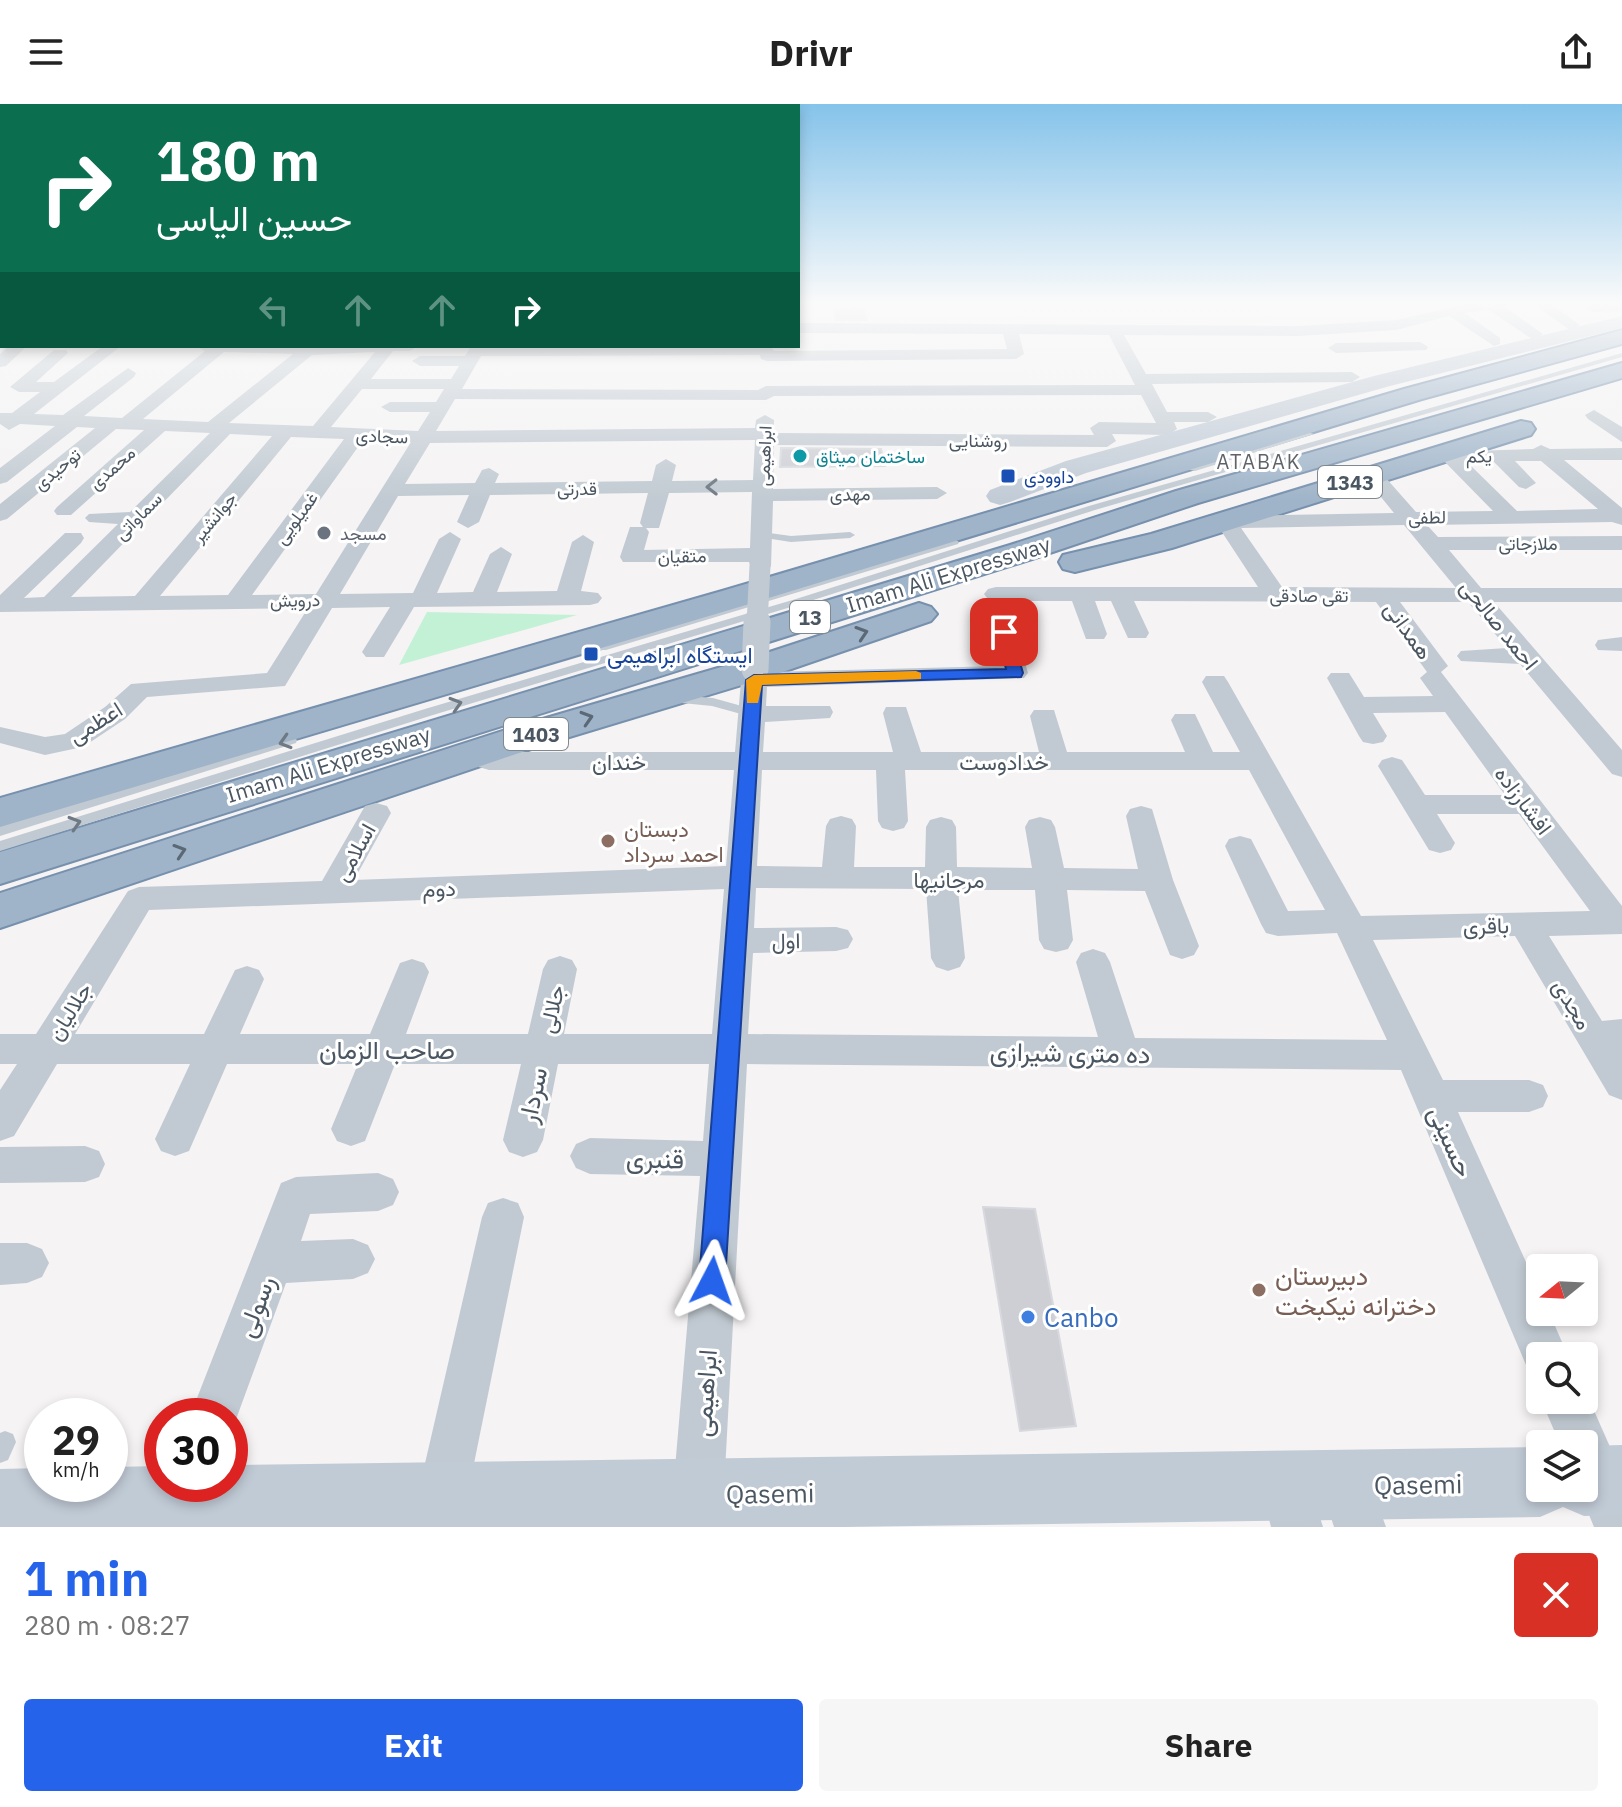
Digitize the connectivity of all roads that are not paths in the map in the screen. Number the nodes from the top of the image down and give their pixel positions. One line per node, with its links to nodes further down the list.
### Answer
1 (40, 369): 25 (street)
2 (82, 369): 16 (street)
3 (185, 369): 41 (street, توحیدی)
4 (369, 369): 21 (street)
5 (465, 369): 28 (street)
6 (767, 369): 27 (street, ابراهیمی)
7 (1135, 369): 22 (street)
8 (1275, 369): 20 (street)
9 (1458, 369): 87 (highway)
10 (1501, 369): 131 (highway, Imam Ali Expressway / 13)
11 (1512, 369): 138 (lane, one-way to 138)
12 (1517, 369): 140 (lane, one-way to 12)
13 (1588, 369): 23 (highway, Imam Ali Expressway / 13)
14 (280, 371): 15 (street); 31 (street, سماواتی)
15 (312, 372)
16 (77, 373): 17 (street); 26 (street)
17 (128, 373): 18 (street); 39 (street)
18 (150, 373)
19 (1352, 377): 20 (street)
20 (1283, 378): 22 (street); 30 (street)
21 (357, 384): 28 (street); 47 (street)
22 (1143, 384): 27 (street); 38 (street)
23 (1573, 385): 89 (highway, 1343); 142 (highway, Imam Ali Expressway / 13)
24 (0, 386): 25 (street)
25 (19, 387): 26 (street)
26 (58, 387): 40 (street)
27 (766, 388): 28 (street); 28 (street); 52 (street, ابراهیمی)
28 (451, 391): 32 (street); 49 (street)
29 (1622, 391): 89 (highway, 1343)
30 (1296, 392)
31 (251, 395): 43 (street, سماواتی); 44 (street)
32 (390, 407)
33 (1084, 411): 38 (street)
34 (1594, 415): 56 (street)
35 (541, 417): 51 (street)
36 (1208, 417): 38 (street)
37 (971, 419): 54 (street)
38 (1163, 419): 54 (street, روشنایی)
39 (70, 421): 40 (street, سجادی); 41 (street, سجادی); 64 (street)
40 (5, 422)
41 (120, 423): 42 (street, سجادی); 75 (street, توحیدی)
42 (161, 425): 43 (street, سجادی); 71 (street, محمدی)
43 (219, 427): 44 (street, سجادی); 79 (street, سماواتی)
44 (261, 430): 46 (street, سجادی)
45 (899, 430): 52 (street, روشنایی); 54 (street, روشنایی); 61 (street)
46 (286, 431): 47 (street, سجادی); 99 (street, جوانشیر)
47 (317, 433): 48 (street, سجادی)
48 (357, 435): 49 (street, سجادی); 98 (street, غمیلویی)
49 (422, 437): 50 (street, سجادی); 68 (street)
50 (505, 437): 51 (street, سجادی); 63 (street)
51 (535, 437): 60 (street, سجادی)
52 (765, 437): 57 (street, سجادی); 69 (street, ابراهیمی)
53 (1527, 438): 59 (street)
54 (973, 440): 62 (street)
55 (713, 449): 57 (street)
56 (1621, 450): 59 (street, یکم)
57 (670, 452): 60 (street, سجادی); 67 (street)
58 (1498, 455): 59 (street, یکم); 66 (street); 76 (street, یکم)
59 (1546, 455): 77 (street)
60 (583, 461): 63 (street, قدرتی); 67 (street, قدرتی); 74 (street)
61 (901, 464)
62 (975, 464)
63 (489, 474): 68 (street, قدرتی); 81 (street)
64 (0, 478)
65 (1378, 481): 80 (street, احمد صالحی)
66 (1526, 483)
67 (660, 488): 69 (street, قدرتی, one-way to 67); 87 (street, متقیان)
68 (390, 490): 97 (street)
69 (763, 490): 70 (street, مهدی); 87 (street, ابراهیمی)
70 (937, 493)
71 (82, 495): 72 (street); 73 (street, محمدی)
72 (109, 496)
73 (64, 511)
74 (568, 511)
75 (0, 515)
76 (1510, 516): 77 (street, لطفی); 80 (street, لطفی)
77 (1620, 516)
78 (96, 518): 79 (street)
79 (136, 518): 100 (street, سماواتی)
80 (1411, 518): 86 (street, احمد صالحی); 91 (street, لطفی)
81 (468, 522)
82 (73, 538): 101 (street)
83 (450, 539): 95 (street)
84 (583, 542): 96 (street, درویش)
85 (1622, 543): 86 (street, ملازجاتی)
86 (1433, 544): 93 (street, احمد صالحی)
87 (760, 552): 111 (street, ابراهیمی, bridge); 128 (highway)
88 (501, 554): 96 (street)
89 (1078, 578): 90 (street, تقی صادقی); 104 (street); 111 (highway, 1403, one-way to 89); 111 (street, تقی صادقی)
90 (1119, 594): 91 (street, تقی صادقی); 103 (street)
91 (1275, 595): 92 (street, تقی صادقی)
92 (1383, 595): 93 (street, تقی صادقی); 108 (street, همدانی)
93 (1478, 595): 94 (street, تقی صادقی); 107 (street, احمد صالحی)
94 (1610, 595): 102 (street)
95 (414, 599): 96 (street, درویش); 97 (street, درویش); 105 (street)
96 (482, 599)
97 (322, 600): 98 (street, درویش); 118 (street, اعظمی)
98 (236, 601): 99 (street, درویش)
99 (142, 603): 100 (street, درویش)
100 (51, 604): 101 (street, درویش)
101 (1, 605)
102 (1622, 619)
103 (1137, 633)
104 (1095, 634)
105 (375, 652)
106 (1470, 656): 107 (street)
107 (1525, 656): 127 (street, احمد صالحی)
108 (1434, 672): 112 (street, افشارزاده)
109 (1340, 678): 113 (street)
110 (1215, 682): 125 (street)
111 (753, 694): 114 (street); 121 (street, ابراهیمی); 150 (highway, 1403, one-way to 111)
112 (1452, 704): 113 (street); 129 (street, افشارزاده)
113 (1355, 705): 119 (street)
114 (820, 712)
115 (896, 713): 122 (street)
116 (1044, 716): 123 (street)
117 (1185, 720): 124 (street)
118 (0, 735)
119 (1373, 736)
120 (489, 761): 121 (street, خندان)
121 (748, 761): 122 (street, خدادوست); 143 (street, ابراهیمی)
122 (900, 761): 123 (street, خدادوست); 134 (street)
123 (1055, 761): 124 (street, خدادوست)
124 (1203, 761): 125 (street, خدادوست)
125 (1259, 761): 153 (street)
126 (1392, 766): 130 (street)
127 (1622, 768)
128 (0, 782)
129 (1527, 804): 130 (street); 151 (street, افشارزاده)
130 (1416, 805): 139 (street)
131 (0, 813)
132 (376, 813): 148 (street, اسلامی)
133 (1141, 816): 147 (street)
134 (893, 821)
135 (841, 826): 144 (street)
136 (941, 827): 145 (street)
137 (1040, 827): 146 (street)
138 (0, 831)
139 (1440, 843)
140 (0, 846)
141 (1240, 846): 153 (street, باقری)
142 (0, 868)
143 (740, 877): 144 (street, مرجانیها); 148 (street, دوم); 156 (street, ابراهیمی)
144 (837, 878): 145 (street, مرجانیها)
145 (941, 878): 146 (street, مرجانیها); 158 (street)
146 (1050, 879): 147 (street, مرجانیها); 155 (street)
147 (1157, 880): 157 (street)
148 (332, 891): 149 (street, دوم)
149 (139, 899): 169 (street, جلالیان)
150 (0, 911)
151 (1619, 922): 152 (street, باقری)
152 (1524, 924): 153 (street, باقری); 163 (street, مجدی)
153 (1349, 925): 171 (street, حسینی)
154 (836, 939): 156 (street, اول)
155 (1056, 940)
156 (736, 941): 168 (street, ابراهیمی)
157 (1182, 946)
158 (948, 958)
159 (1093, 962): 170 (street)
160 (560, 969): 167 (street, جلالی)
161 (412, 972): 166 (street)
162 (247, 979): 165 (street)
163 (1607, 1035): 172 (street, مجدی)
164 (0, 1049): 169 (street, صاحب الزمان)
165 (217, 1049): 166 (street, صاحب الزمان); 169 (street, صاحب الزمان); 177 (street)
166 (382, 1049): 167 (street, صاحب الزمان); 176 (street)
167 (542, 1049): 168 (street, صاحب الزمان); 178 (street, سردار)
168 (728, 1049): 170 (street, ده متری شیرازی); 180 (street, ابراهیمی)
169 (46, 1050): 175 (street, جلالیان)
170 (1121, 1053): 171 (street, ده متری شیرازی)
171 (1412, 1055): 173 (street, حسینی)
172 (1622, 1084)
173 (1432, 1096): 174 (street); 187 (street, حسینی)
174 (1529, 1096)
175 (0, 1124)
176 (351, 1129)
177 (175, 1139)
178 (523, 1140)
179 (590, 1156): 180 (street, قنبری)
180 (721, 1159): 195 (street, ابراهیمی)
181 (85, 1164): 182 (street)
182 (0, 1165)
183 (378, 1192): 186 (street, رسولی)
184 (503, 1217): 191 (street)
185 (353, 1259): 186 (street)
186 (271, 1263): 188 (street, رسولی)
187 (1539, 1342)
188 (221, 1398)
189 (2, 1466): 192 (main road, Qasemi)
190 (1526, 1484): 193 (main road, Qasemi)
191 (442, 1498): 192 (main road, Qasemi); 195 (main road, Qasemi)
192 (204, 1503)
193 (1322, 1506): 194 (main road, Qasemi)
194 (1027, 1508): 195 (main road, Qasemi)
195 (696, 1510)

